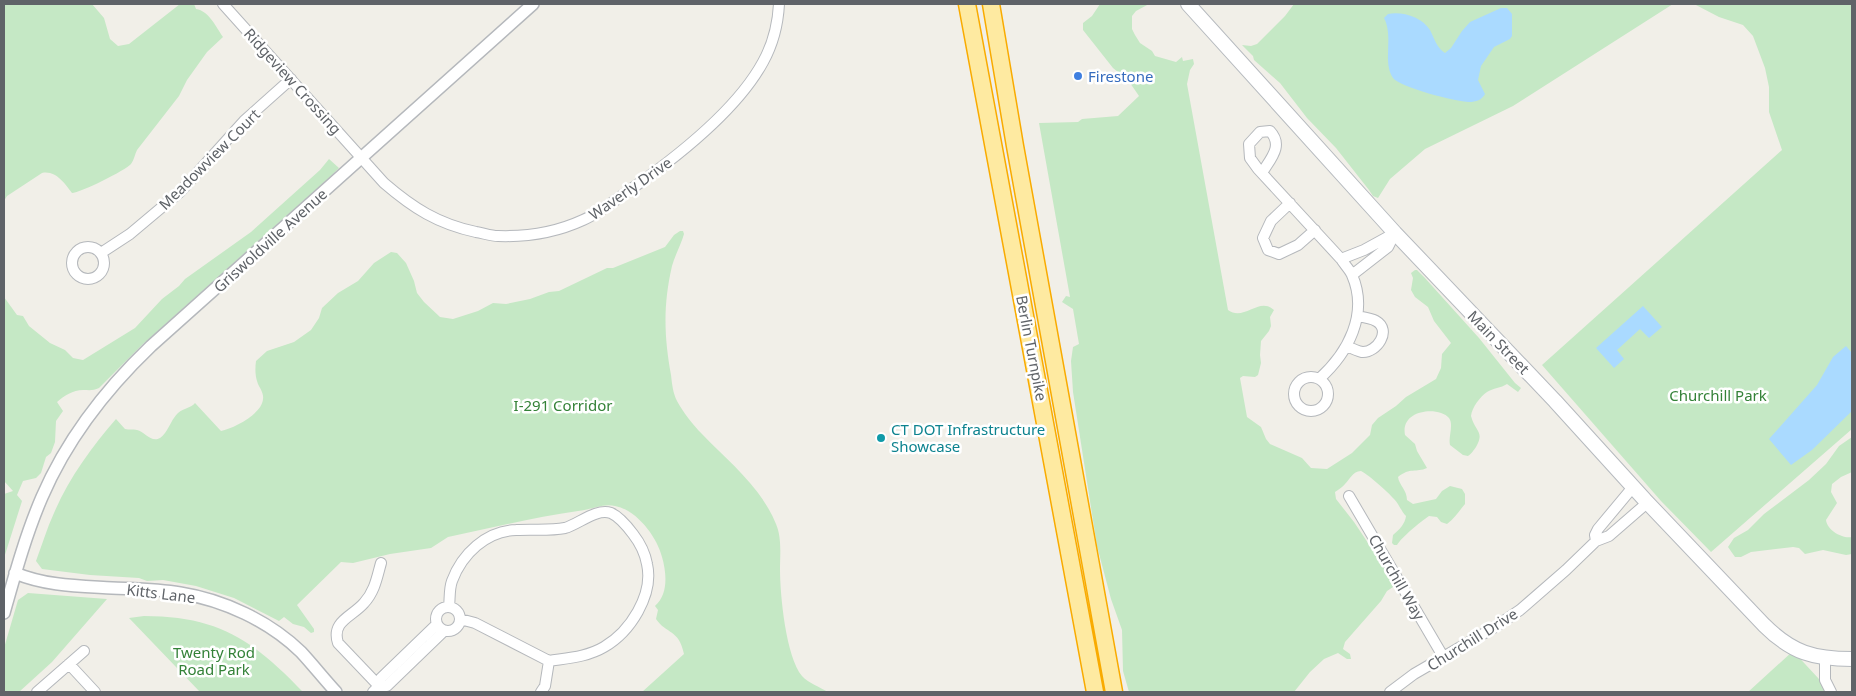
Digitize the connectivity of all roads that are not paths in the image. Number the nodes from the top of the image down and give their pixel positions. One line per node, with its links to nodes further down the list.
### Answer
1 (223, 4): 7 (street, Ridgeview Crossing)
2 (533, 4): 9 (street, Griswoldville Avenue)
3 (779, 4): 9 (street, Waverly Drive)
4 (967, 4): 10 (highway, Berlin Turnpike)
5 (991, 4): 8 (highway, Berlin Turnpike)
6 (1188, 4): 14 (main road, Main Street)
7 (290, 80): 9 (street, Ridgeview Crossing); 15 (street, Meadowview Court)
8 (1015, 146): 10 (highway); 27 (highway, Berlin Turnpike)
9 (362, 158): 26 (street, Griswoldville Avenue)
10 (998, 171): 28 (highway, Berlin Turnpike)
11 (1262, 173): 12 (street)
12 (1290, 204): 13 (street); 13 (street)
13 (1315, 230): 16 (street)
14 (1395, 233): 16 (street); 17 (street); 21 (main road, Main Street)
15 (102, 253)
16 (1341, 260): 17 (street)
17 (1352, 275): 18 (street)
18 (1357, 316): 19 (street); 19 (street)
19 (1347, 346): 20 (street)
20 (1319, 379)
21 (1633, 488): 23 (main road, Main Street); 24 (street, Churchill Drive)
22 (1349, 496): 34 (street, Churchill Way)
23 (1647, 503): 24 (street, Churchill Drive); 35 (main road, Main Street)
24 (1596, 540): 34 (street, Churchill Drive)
25 (381, 562): 40 (street)
26 (15, 572): 30 (street, Griswoldville Avenue); 43 (street, Kitts Lane)
27 (1092, 573): 28 (highway); 46 (highway, Berlin Turnpike)
28 (1074, 576): 45 (highway, Berlin Turnpike)
29 (449, 607): 31 (street); 32 (street); 37 (street)
30 (4, 613)
31 (460, 619): 32 (street); 37 (street)
32 (441, 627): 40 (street)
33 (84, 650): 38 (street)
34 (1444, 658): 39 (street, Churchill Drive)
35 (1825, 659): 36 (main road, Main Street); 47 (street)
36 (1852, 659)
37 (549, 662): 44 (street)
38 (69, 664): 41 (street); 42 (street)
39 (1396, 688)
40 (376, 689)
41 (37, 692)
42 (95, 692)
43 (336, 692)
44 (541, 692)
45 (1095, 692)
46 (1114, 692)
47 (1830, 692)

